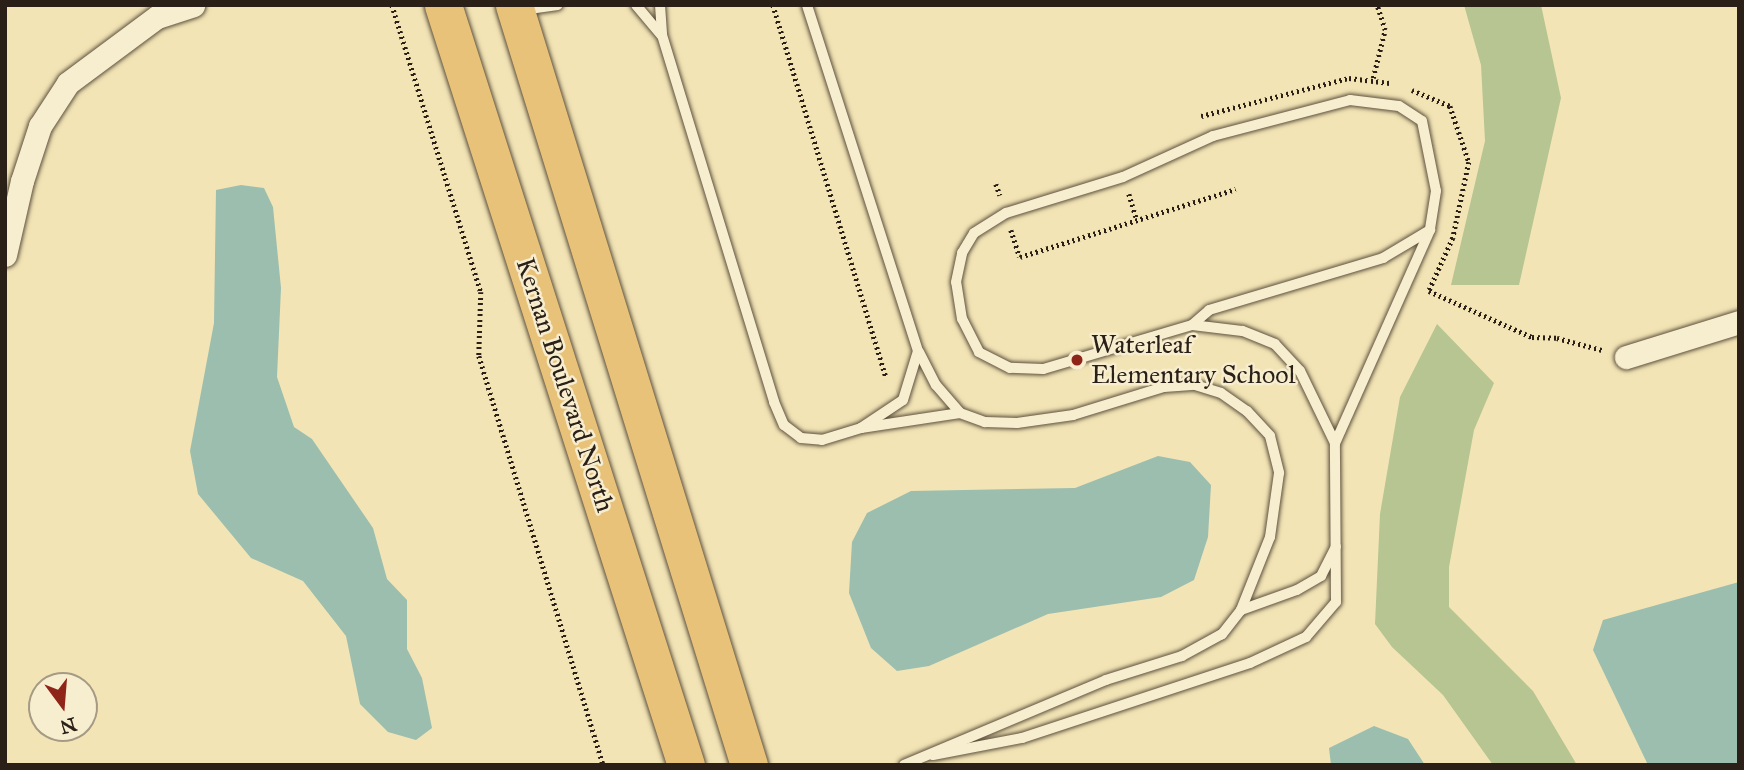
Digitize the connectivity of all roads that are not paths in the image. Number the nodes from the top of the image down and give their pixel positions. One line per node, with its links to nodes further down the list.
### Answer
1 (193, 5): 10 (street)
2 (443, 5): 21 (main road, Kernan Boulevard North)
3 (558, 5): 7 (lane)
4 (636, 5): 8 (lane)
5 (660, 5): 8 (lane)
6 (807, 5): 13 (lane)
7 (518, 7): 22 (main road)
8 (662, 35): 16 (lane)
9 (1430, 230): 12 (lane); 12 (lane); 17 (lane)
10 (5, 255)
11 (1739, 322): 14 (street)
12 (1192, 325): 17 (lane)
13 (918, 351): 15 (lane); 16 (lane)
14 (1626, 357)
15 (960, 413): 16 (lane); 19 (lane)
16 (861, 428)
17 (1335, 443): 18 (lane)
18 (1337, 545): 19 (lane); 20 (lane)
19 (1241, 610): 20 (lane)
20 (933, 755): 23 (lane)
21 (686, 765)
22 (749, 765)
23 (904, 765)

